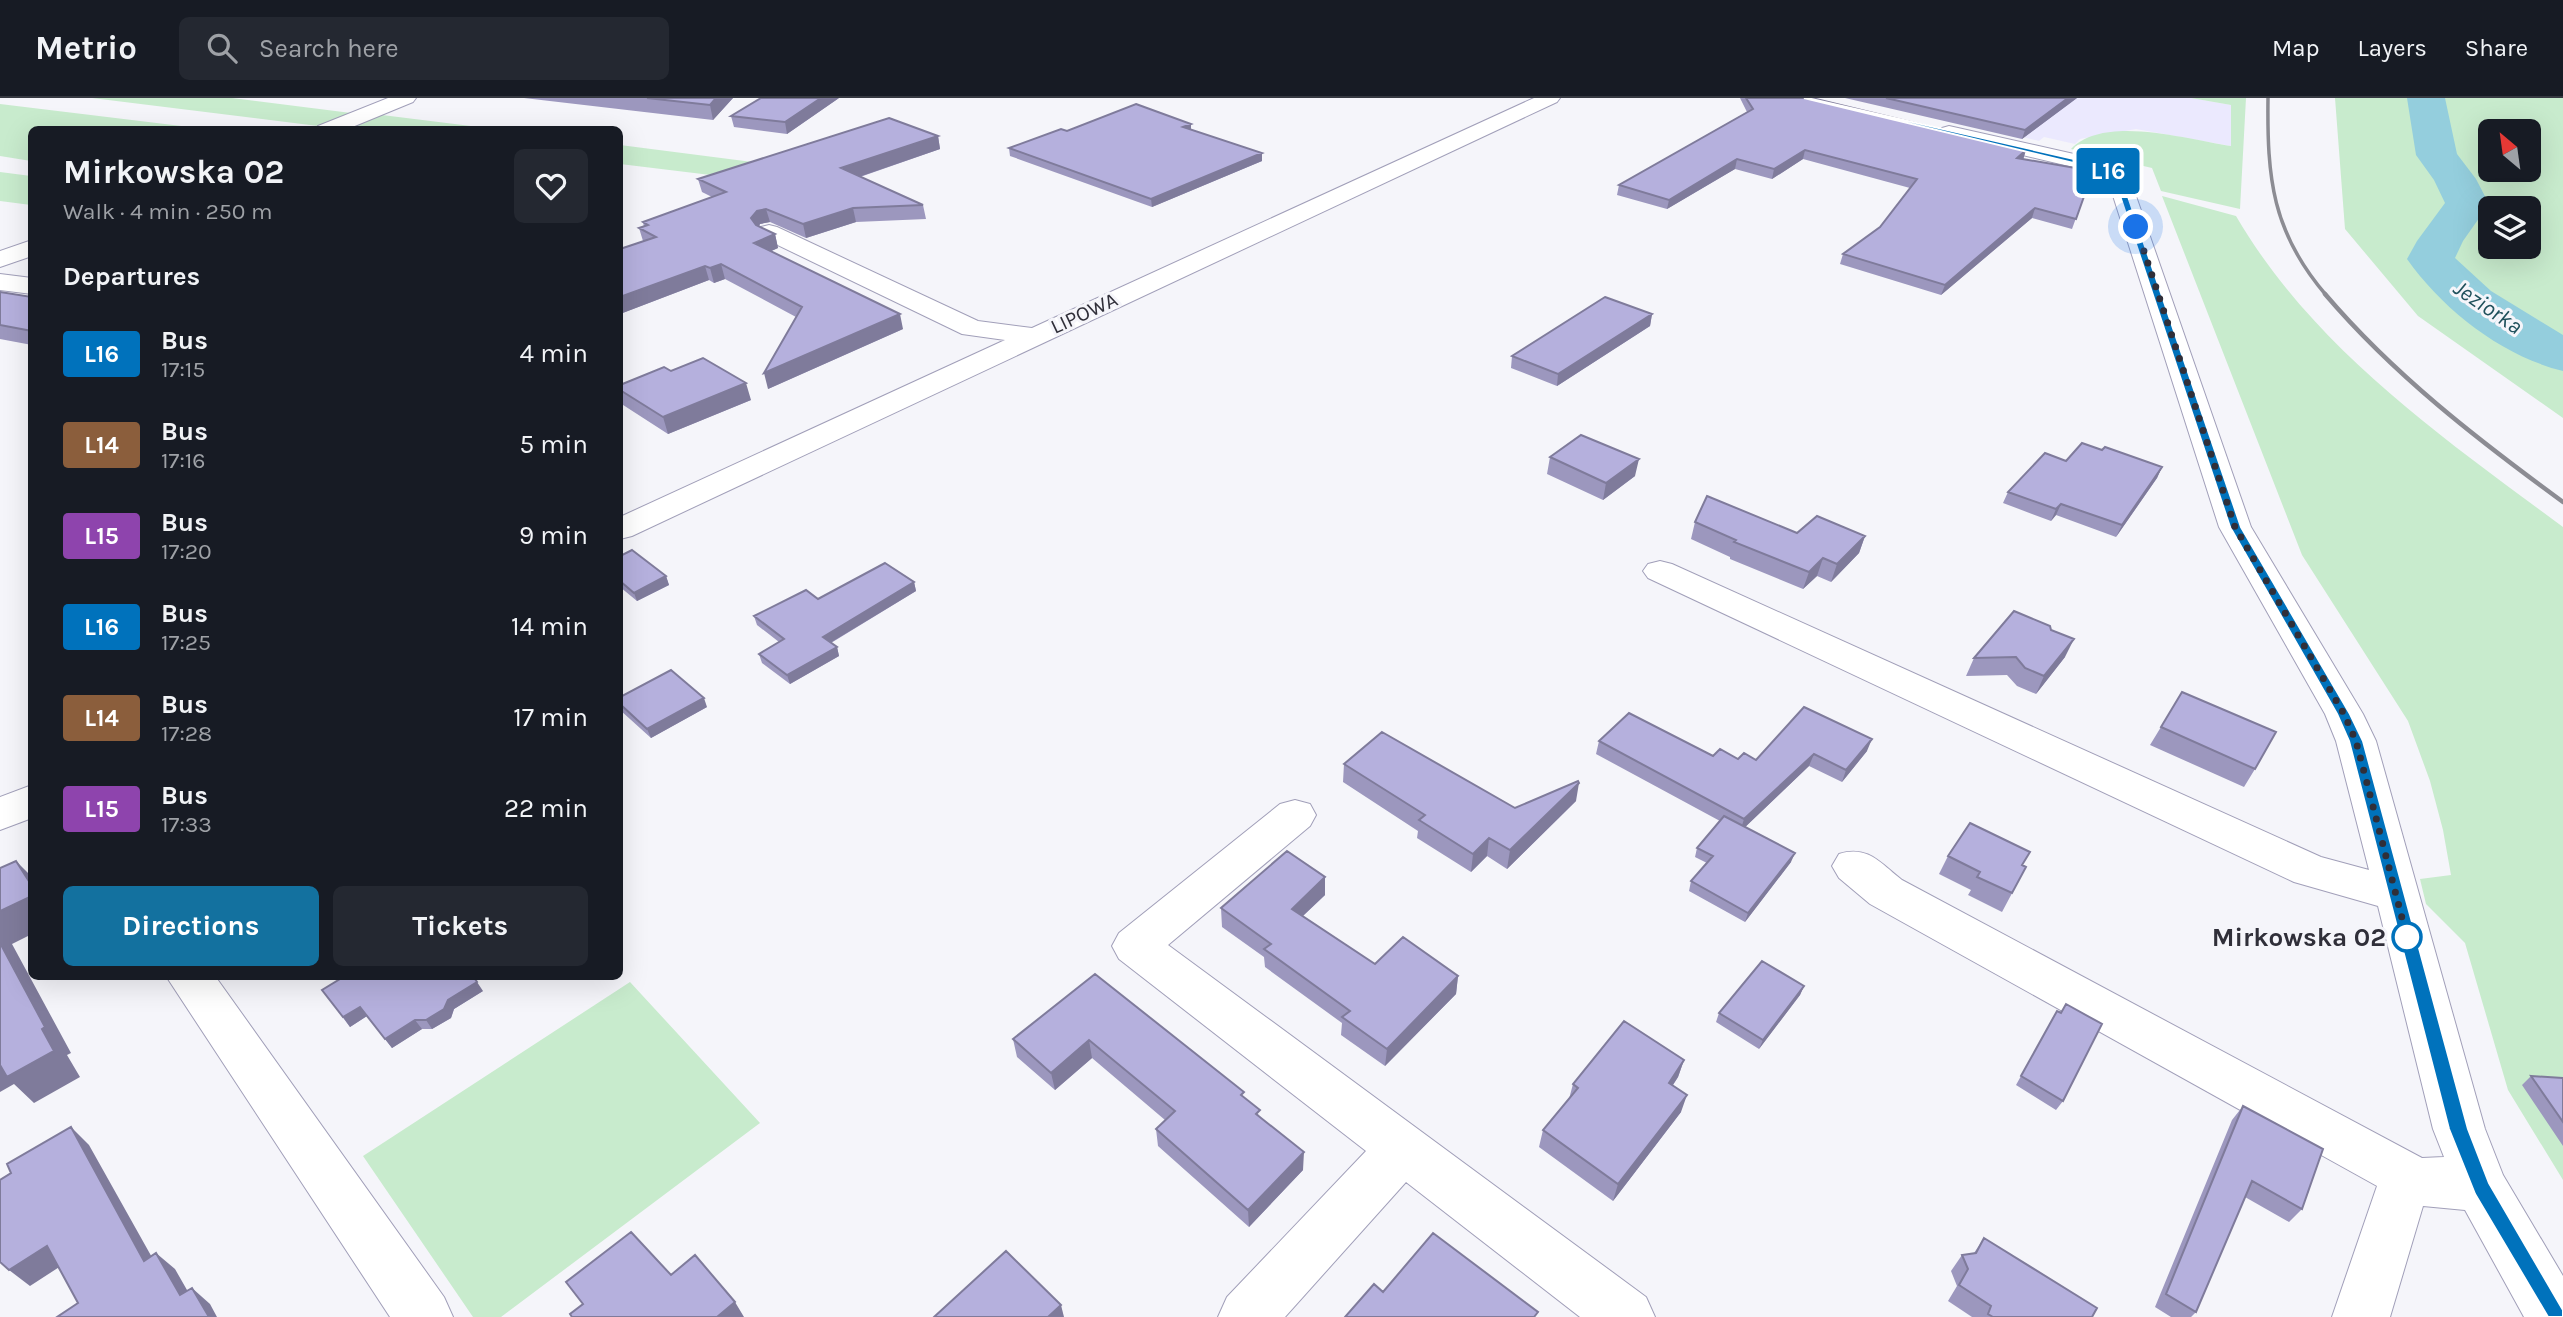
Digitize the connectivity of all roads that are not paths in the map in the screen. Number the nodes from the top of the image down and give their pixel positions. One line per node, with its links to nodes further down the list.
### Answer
1 (406, 98): 4 (street)
2 (1550, 98): 10 (street, LIPOWA)
3 (1915, 124): 17 (street)
4 (335, 126)
5 (769, 232): 10 (street)
6 (28, 249): 7 (street)
7 (0, 260)
8 (0, 282): 9 (street)
9 (28, 286)
10 (1033, 336): 11 (street, LIPOWA)
11 (623, 528)
12 (1660, 571): 17 (street)
13 (28, 802): 14 (street)
14 (0, 815)
15 (1295, 816): 19 (street)
16 (1854, 866): 20 (street)
17 (2397, 895): 21 (street)
18 (192, 980): 22 (street)
19 (1404, 1147): 23 (street); 24 (street)
20 (2412, 1182): 21 (street); 25 (street)
21 (2482, 1188): 26 (street)
22 (425, 1317)
23 (1247, 1317)
24 (1626, 1317)
25 (2361, 1317)
26 (2555, 1317)

